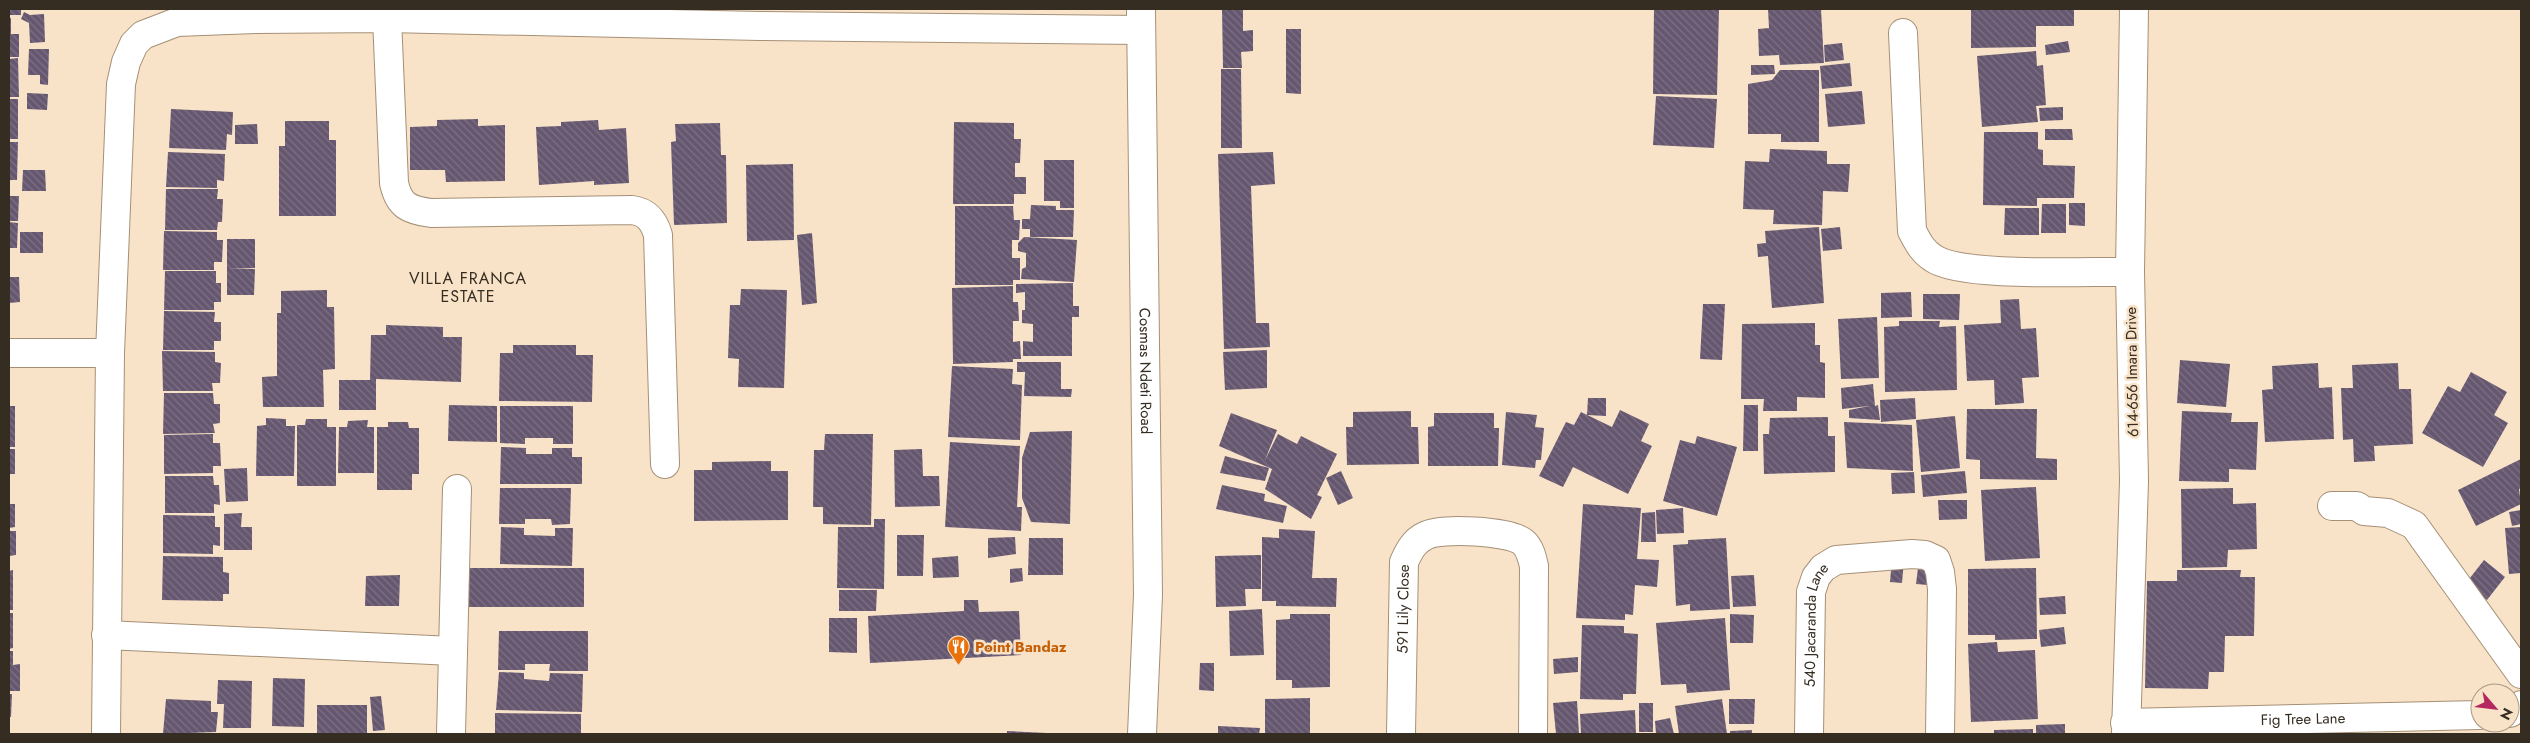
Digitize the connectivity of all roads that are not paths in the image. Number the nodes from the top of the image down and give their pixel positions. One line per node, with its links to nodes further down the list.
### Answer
1 (2134, 9): 7 (street, 614-656 Imara Drive)
2 (255, 14): 4 (street); 8 (street)
3 (575, 15): 4 (street); 5 (street)
4 (387, 18): 10 (street)
5 (1141, 19): 20 (street, Cosmas Ndeti Road)
6 (1903, 33): 7 (street)
7 (2130, 272): 17 (street, 614-656 Imara Drive)
8 (110, 353): 9 (street); 13 (street)
9 (9, 354)
10 (665, 464)
11 (457, 489): 14 (street)
12 (2332, 506): 15 (street)
13 (106, 635): 14 (street); 18 (street)
14 (453, 651): 19 (street)
15 (2521, 674)
16 (2470, 714): 17 (street, Fig Tree Lane)
17 (2126, 729)
18 (106, 734)
19 (451, 734)
20 (1142, 734)
21 (1400, 734): 22 (street, 591 Lily Close)
22 (1533, 734)
23 (1809, 734): 24 (street, 540 Jacaranda Lane)
24 (1940, 734)

